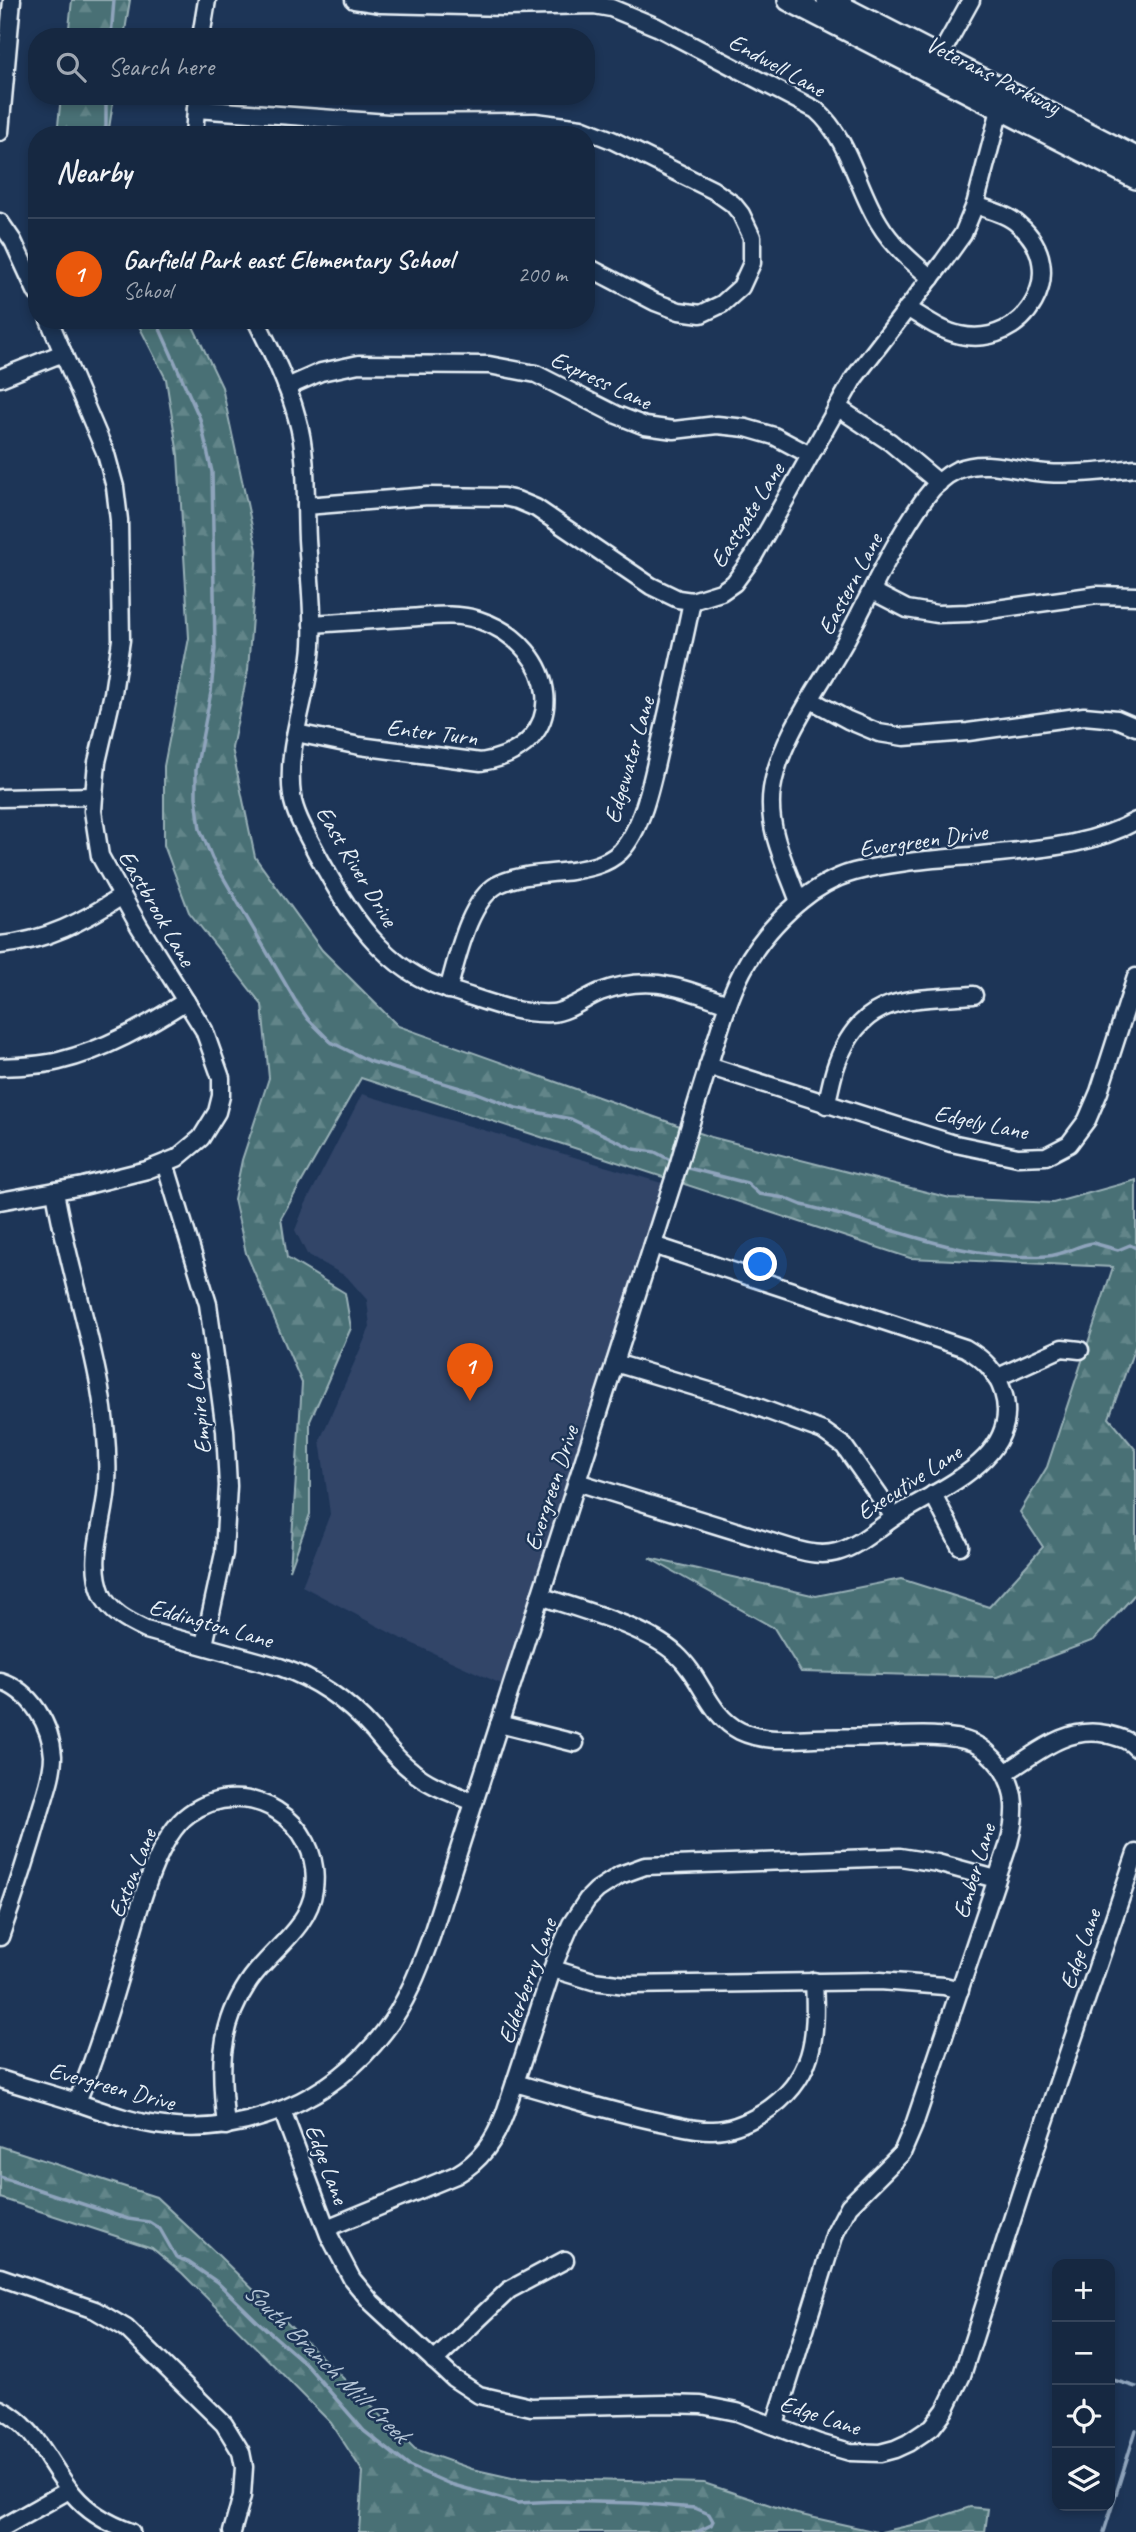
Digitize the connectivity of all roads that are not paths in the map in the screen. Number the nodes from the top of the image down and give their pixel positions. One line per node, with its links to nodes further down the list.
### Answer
1 (12, 0): 9 (street)
2 (207, 0): 8 (street)
3 (354, 0): 7 (street, Endwell Lane)
4 (789, 0): 10 (main road, Veterans Parkway)
5 (828, 0): 10 (main road, Veterans Parkway)
6 (971, 0): 10 (street)
7 (419, 2): 24 (street, Endwell Lane)
8 (202, 28)
9 (3, 61): 16 (street)
10 (935, 65): 11 (main road, Veterans Parkway)
11 (1003, 99): 18 (main road, Veterans Parkway); 19 (main road, Veterans Parkway); 20 (street, Eastgate Lane)
12 (197, 105): 14 (street)
13 (217, 105): 15 (street)
14 (195, 126)
15 (566, 126)
16 (0, 132)
17 (595, 134): 22 (street)
18 (1136, 158)
19 (1136, 178)
20 (975, 205): 24 (street, Eastgate Lane); 25 (street)
21 (2, 228): 23 (street)
22 (595, 271)
23 (28, 276)
24 (931, 278): 25 (street, Eastgate Lane)
25 (907, 308): 31 (street, Eastgate Lane)
26 (53, 329): 28 (street, Eastbrook Lane)
27 (261, 329): 30 (street, East River Drive)
28 (63, 353): 29 (street); 43 (street, Eastbrook Lane)
29 (0, 378)
30 (287, 387): 32 (street, Express Lane); 35 (street, East River Drive)
31 (837, 407): 32 (street, Eastgate Lane); 34 (street)
32 (810, 455): 38 (street, Eastgate Lane)
33 (1136, 468): 34 (street, Eastern Lane)
34 (939, 483): 36 (street, Eastern Lane)
35 (306, 506): 38 (street); 39 (street, East River Drive)
36 (872, 591): 37 (street); 40 (street, Eastern Lane)
37 (1136, 596)
38 (692, 601): 50 (street, Edgewater Lane)
39 (312, 624): 42 (street, East River Drive); 42 (street, Enter Turn)
40 (811, 700): 41 (street); 47 (street, Eastern Lane)
41 (1136, 727)
42 (296, 733): 50 (street, East River Drive)
43 (93, 796): 44 (street); 46 (street, Eastbrook Lane)
44 (0, 798)
45 (1135, 823): 47 (street, Evergreen Drive)
46 (122, 896): 48 (street); 52 (street, Eastbrook Lane)
47 (799, 902): 53 (street, Evergreen Drive)
48 (0, 945)
49 (1136, 977): 56 (street, Edgely Lane)
50 (448, 990): 53 (street, East River Drive)
51 (974, 995): 56 (street)
52 (186, 1001): 55 (street); 57 (street, Eastbrook Lane)
53 (728, 1004): 54 (street, Evergreen Drive)
54 (708, 1066): 56 (street, Edgely Lane); 60 (street, Evergreen Drive)
55 (0, 1067)
56 (826, 1105)
57 (165, 1163): 58 (street, Eastbrook Lane); 69 (street, Empire Lane)
58 (55, 1191): 59 (street, Eastbrook Lane); 69 (street, Eddington Lane)
59 (0, 1201)
60 (653, 1245): 62 (street, Evergreen Drive); 63 (street, Executive Lane)
61 (1080, 1350): 63 (street)
62 (615, 1363): 64 (street, Evergreen Drive); 66 (street)
63 (996, 1378): 65 (street, Executive Lane)
64 (576, 1482): 66 (street, Executive Lane); 68 (street, Evergreen Drive)
65 (933, 1494): 66 (street, Executive Lane); 67 (street)
66 (894, 1517)
67 (960, 1546)
68 (540, 1596): 71 (street, Evergreen Drive); 74 (street, Ember Lane)
69 (204, 1645): 75 (street, Eddington Lane)
70 (0, 1681): 78 (street)
71 (499, 1724): 72 (street); 75 (street, Evergreen Drive)
72 (575, 1743)
73 (1136, 1748): 74 (street)
74 (1005, 1773): 77 (street, Ember Lane)
75 (474, 1802): 85 (street, Evergreen Drive)
76 (1136, 1853): 92 (street, Edge Lane)
77 (996, 1880): 79 (street, Elderberry Lane); 81 (street, Ember Lane)
78 (0, 1937)
79 (553, 1969): 80 (street); 83 (street, Elderberry Lane)
80 (814, 1981): 81 (street); 83 (street)
81 (960, 1990): 92 (street, Ember Lane)
82 (0, 2079): 84 (street, Evergreen Drive)
83 (515, 2083): 87 (street, Elderberry Lane)
84 (77, 2102): 86 (street, Evergreen Drive); 86 (street, Exton Lane)
85 (282, 2110): 86 (street, Evergreen Drive); 87 (street, Edge Lane)
86 (226, 2126)
87 (327, 2228): 90 (street, Edge Lane)
88 (565, 2260): 90 (street)
89 (0, 2277): 96 (street)
90 (434, 2361): 92 (street, Edge Lane)
91 (0, 2409): 93 (street)
92 (775, 2425)
93 (69, 2490): 94 (street); 95 (street)
94 (0, 2529)
95 (131, 2532)
96 (232, 2532)

